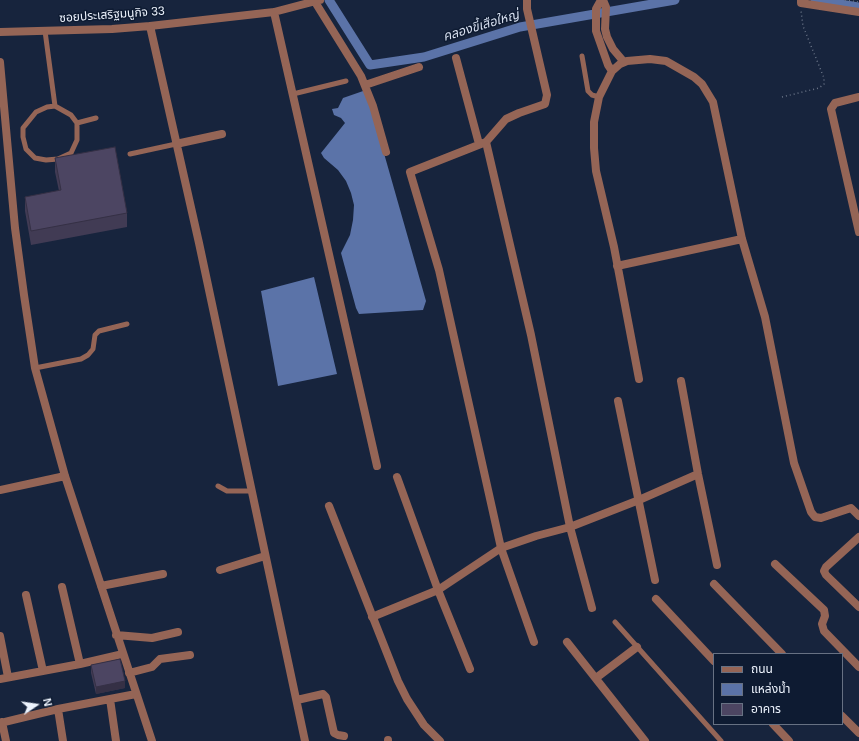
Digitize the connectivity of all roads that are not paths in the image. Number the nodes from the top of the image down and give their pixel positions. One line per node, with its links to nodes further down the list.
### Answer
1 (317, 1): 5 (street, ซอยประเสริฐมนูกิจ 33); 17 (street)
2 (525, 1): 25 (street)
3 (801, 1): 6 (street)
4 (603, 2): 13 (street); 15 (street)
5 (274, 12): 7 (street, ซอยประเสริฐมนูกิจ 33); 18 (street)
6 (859, 12)
7 (150, 26): 8 (street, ซอยประเสริฐมนูกิจ 33); 26 (street)
8 (45, 31): 9 (street, ซอยประเสริฐมนูกิจ 33); 21 (lane)
9 (0, 32)
10 (582, 56): 19 (lane)
11 (456, 58): 25 (street)
12 (0, 62): 33 (street)
13 (624, 62): 15 (street); 30 (street)
14 (419, 67): 17 (street)
15 (612, 71): 19 (street)
16 (346, 81): 18 (lane)
17 (365, 85): 27 (street)
18 (293, 94): 37 (street)
19 (600, 97): 31 (street)
20 (859, 97): 29 (street)
21 (55, 106): 23 (lane); 23 (lane)
22 (96, 118): 23 (lane)
23 (77, 123)
24 (222, 134): 26 (street)
25 (482, 143): 47 (street); 49 (street)
26 (176, 144): 28 (lane); 43 (street)
27 (386, 152)
28 (130, 154)
29 (859, 232)
30 (742, 239): 31 (street); 46 (street)
31 (617, 266): 34 (street)
32 (127, 324): 33 (lane)
33 (35, 368): 39 (street)
34 (639, 379)
35 (681, 381): 38 (street)
36 (618, 401): 44 (street)
37 (377, 466)
38 (698, 474): 44 (street); 52 (street)
39 (65, 476): 42 (street); 57 (street)
40 (397, 477): 59 (street)
41 (218, 486): 43 (lane)
42 (0, 490)
43 (252, 491): 50 (street)
44 (639, 500): 47 (street); 55 (street)
45 (329, 506): 64 (street)
46 (859, 516)
47 (570, 527): 49 (street); 63 (street)
48 (859, 537): 62 (street)
49 (501, 548): 59 (street); 69 (street)
50 (266, 556): 53 (street); 85 (street)
51 (775, 564): 77 (street)
52 (717, 565)
53 (220, 570)
54 (163, 574): 57 (street)
55 (655, 580)
56 (714, 584): 72 (street)
57 (101, 586): 67 (street)
58 (62, 587): 76 (street)
59 (438, 590): 64 (street); 78 (street)
60 (26, 595): 79 (street)
61 (656, 599): 75 (street)
62 (859, 607)
63 (592, 608)
64 (372, 617): 97 (street)
65 (615, 622): 71 (lane)
66 (178, 632): 67 (street)
67 (116, 635): 73 (street)
68 (0, 636): 81 (street)
69 (534, 642)
70 (568, 642): 82 (street)
71 (637, 647): 82 (street); 99 (lane)
72 (781, 653)
73 (123, 654): 76 (street); 80 (street)
74 (190, 655): 80 (street)
75 (713, 660)
76 (80, 664): 79 (street)
77 (859, 667)
78 (470, 669)
79 (42, 671): 81 (street)
80 (129, 673): 83 (street)
81 (4, 678)
82 (596, 678): 98 (street)
83 (136, 694): 84 (street); 95 (street)
84 (110, 699): 86 (street); 94 (street)
85 (297, 700): 91 (street); 96 (street)
86 (58, 709): 88 (street); 93 (street)
87 (843, 717): 90 (street)
88 (1, 722): 92 (street)
89 (774, 725): 100 (street)
90 (859, 733)
91 (344, 736)
92 (6, 741)
93 (63, 741)
94 (116, 741)
95 (152, 741)
96 (305, 741)
97 (440, 741)
98 (645, 741)
99 (721, 741)
100 (789, 741)

